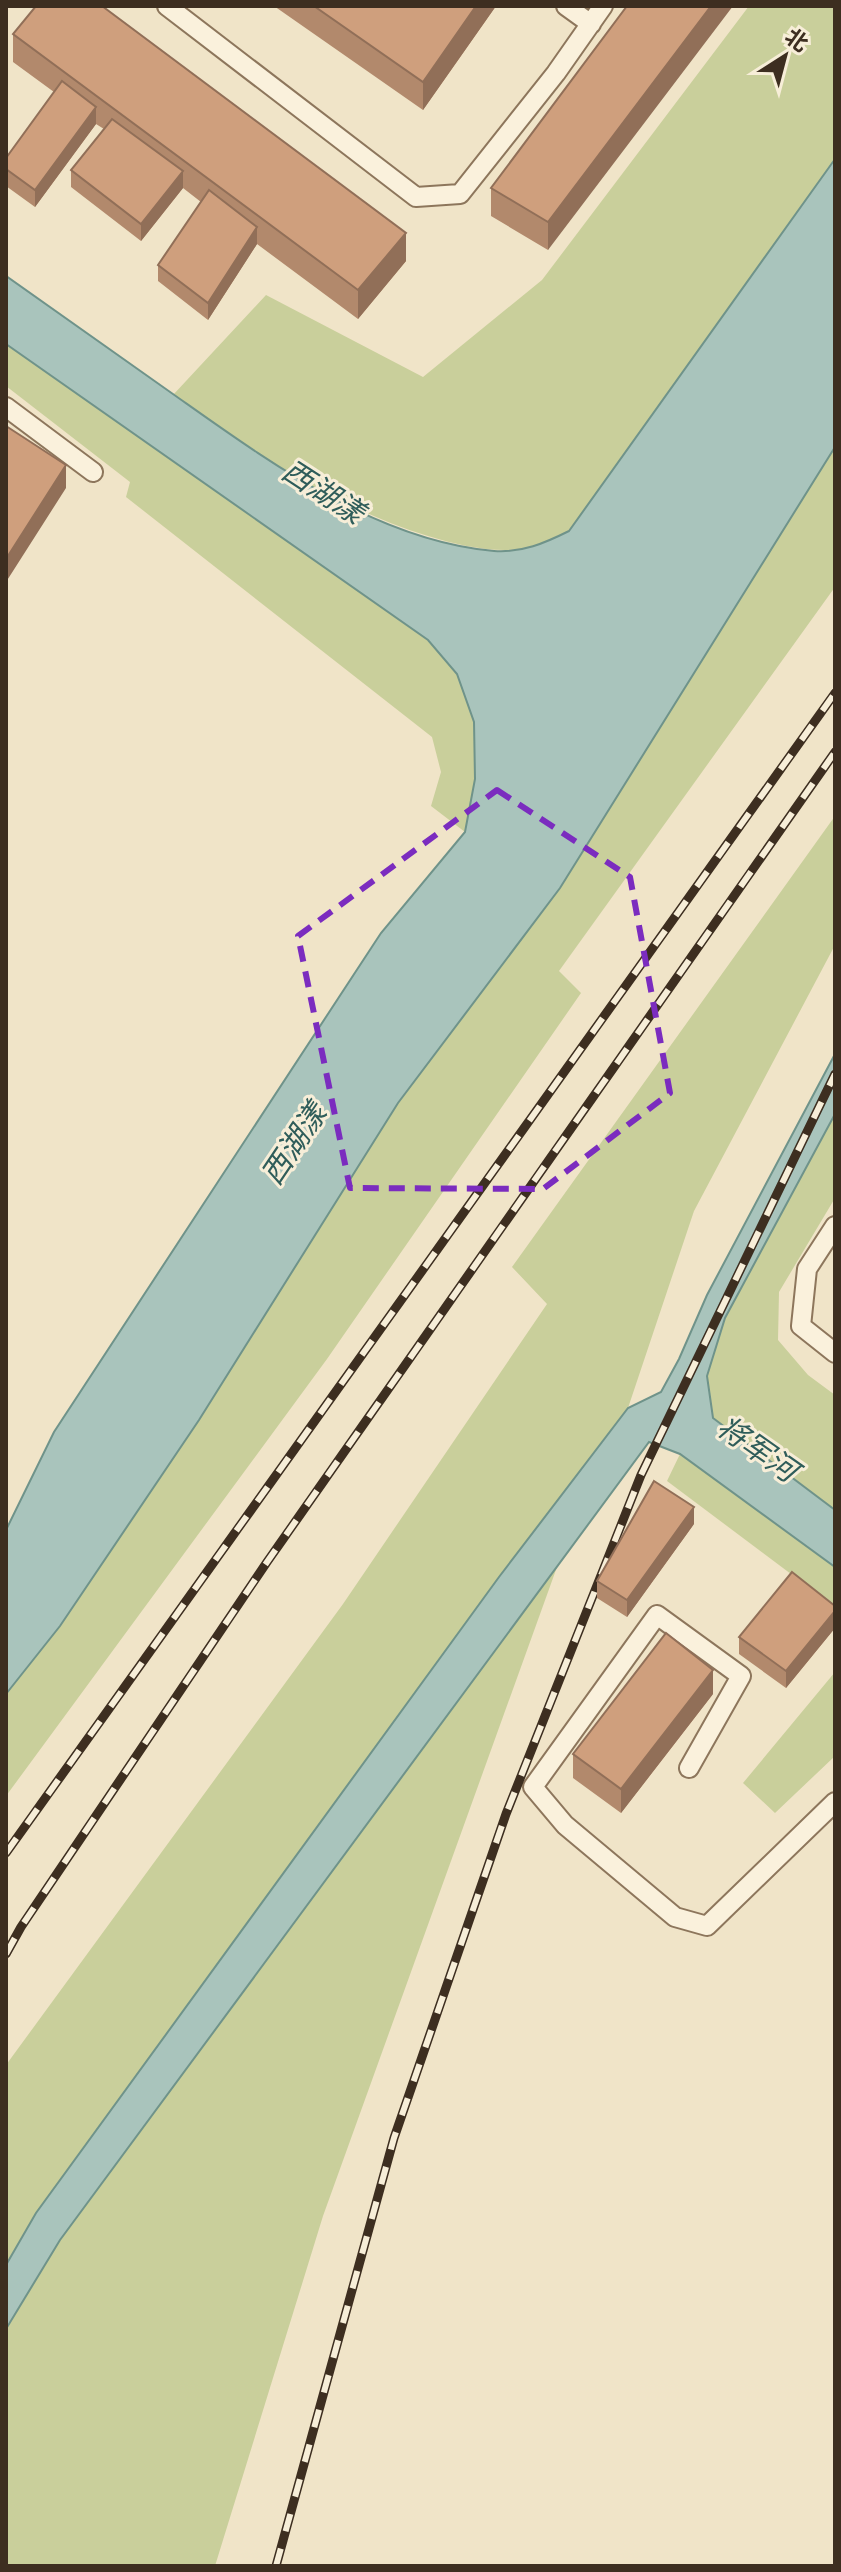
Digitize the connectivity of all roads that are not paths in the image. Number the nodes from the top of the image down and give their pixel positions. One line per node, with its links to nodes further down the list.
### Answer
1 (167, 6): 4 (lane)
2 (566, 6): 4 (lane)
3 (603, 6): 4 (lane)
4 (591, 24)
5 (6, 407): 6 (lane)
6 (93, 472)
7 (835, 1226): 8 (lane)
8 (835, 1353)
9 (689, 1768): 10 (lane)
10 (835, 1802)

